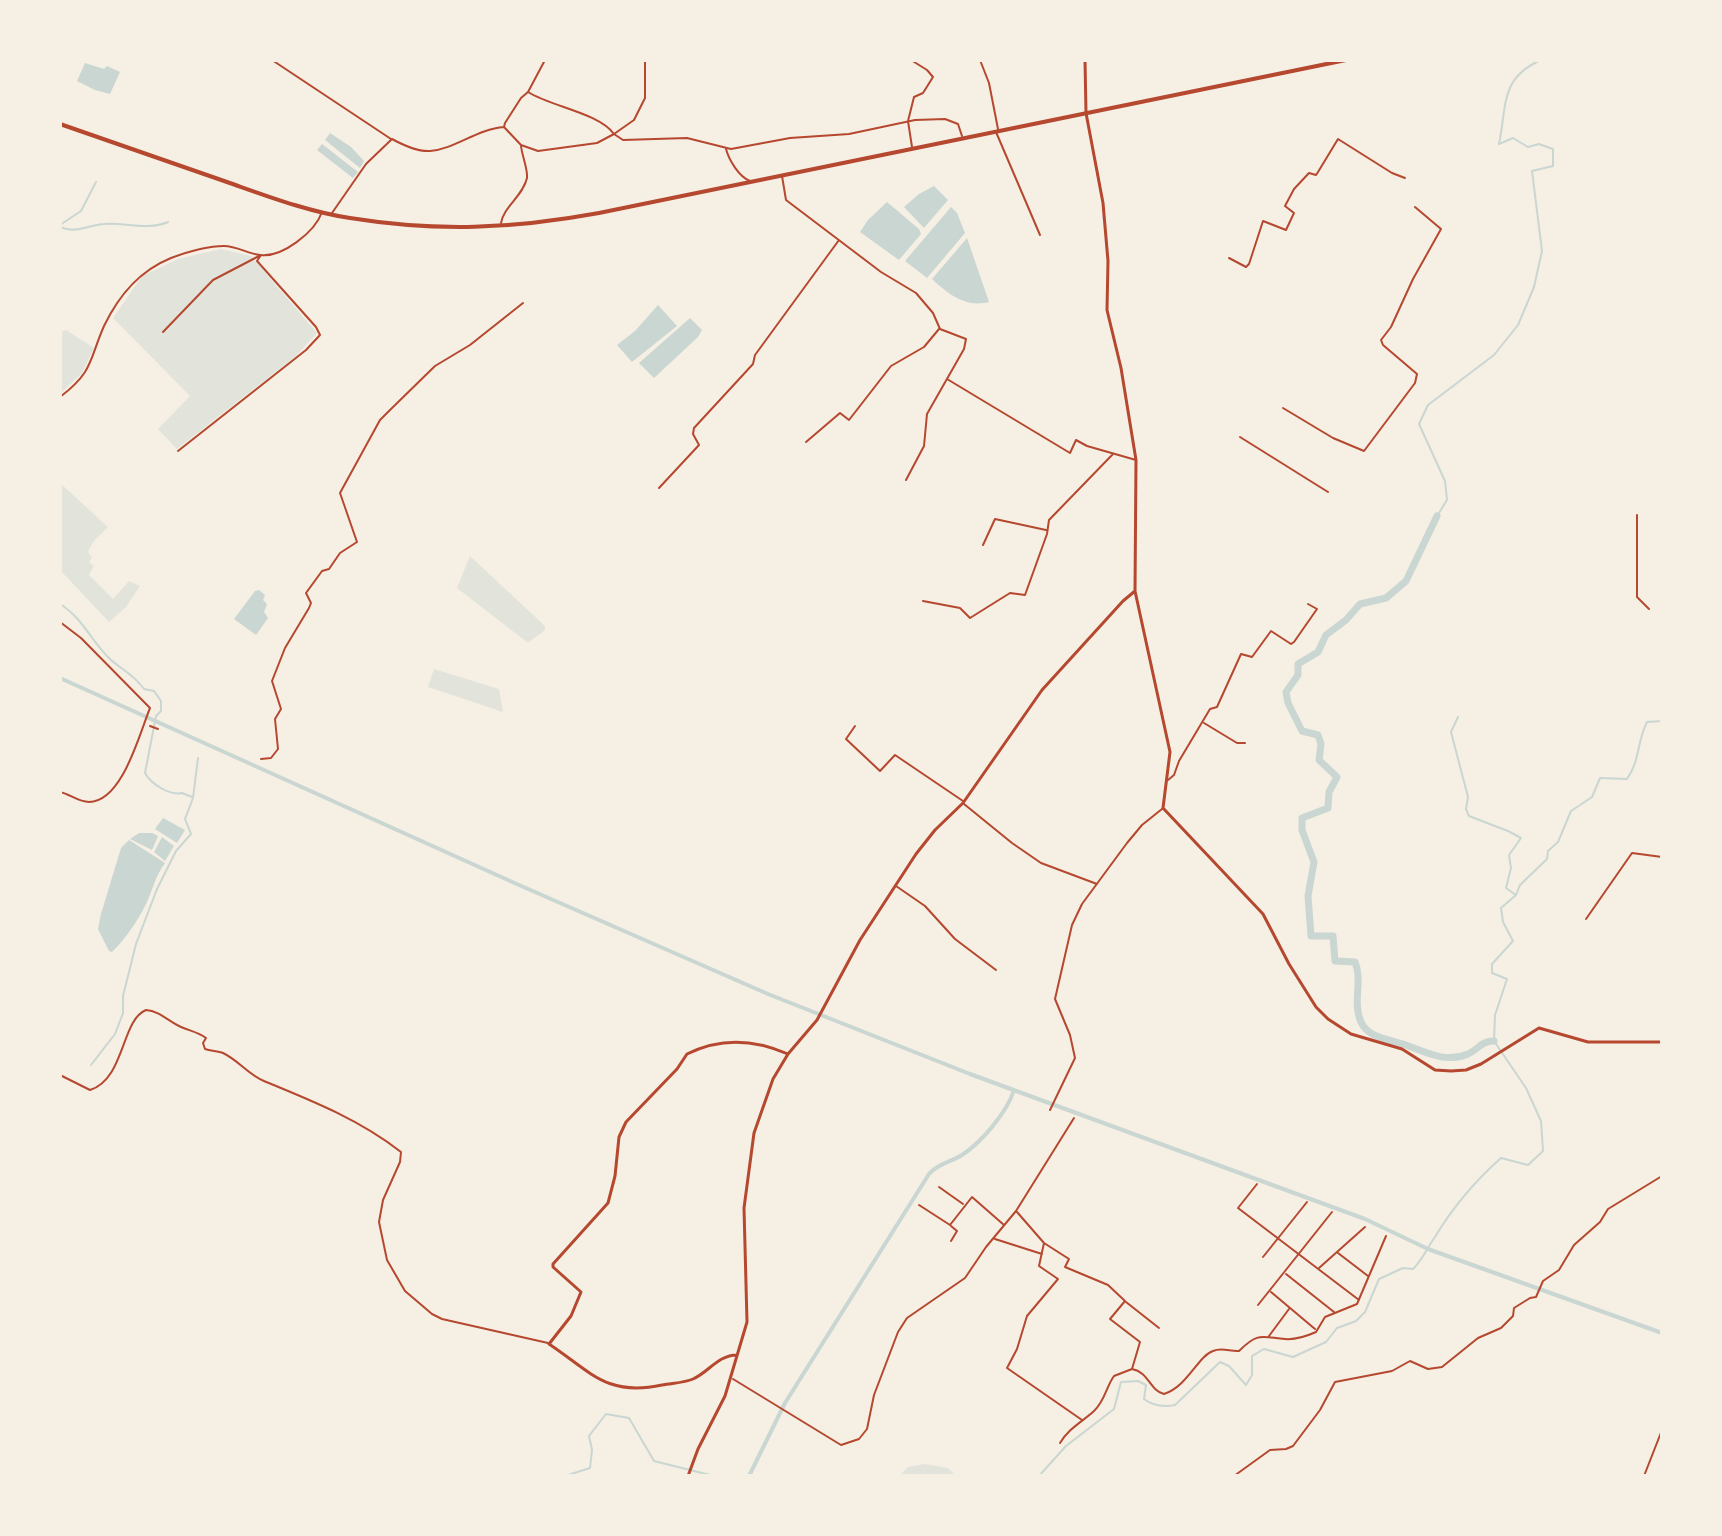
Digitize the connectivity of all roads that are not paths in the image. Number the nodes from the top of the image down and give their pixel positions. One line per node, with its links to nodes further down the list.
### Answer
1 (272, 60): 16 (street)
2 (545, 60): 8 (street)
3 (645, 60): 14 (street)
4 (911, 60): 10 (street)
5 (980, 60): 13 (street)
6 (1085, 60): 9 (street)
7 (1346, 60): 9 (highway)
8 (528, 92): 12 (street); 14 (street)
9 (1086, 113): 13 (highway); 41 (street)
10 (908, 121): 15 (street); 18 (street); 19 (street)
11 (60, 124): 24 (highway)
12 (504, 127): 16 (street); 17 (street)
13 (997, 131): 15 (highway); 27 (street)
14 (614, 134): 17 (street); 18 (street)
15 (963, 138): 19 (highway)
16 (392, 139): 25 (street)
17 (521, 145): 26 (street)
18 (726, 148): 22 (street)
19 (912, 148): 20 (highway)
20 (782, 175): 22 (highway); 28 (street)
21 (1405, 178): 30 (street)
22 (752, 181): 26 (highway)
23 (1415, 207): 36 (street)
24 (322, 211): 25 (highway); 29 (street)
25 (331, 214): 26 (highway)
26 (500, 227)
27 (1040, 235)
28 (839, 240): 32 (street); 43 (street)
29 (261, 255): 33 (street); 35 (street); 39 (street)
30 (1229, 258)
31 (523, 303): 58 (street)
32 (940, 329): 34 (street); 38 (street)
33 (163, 332)
34 (946, 379): 40 (street); 42 (street)
35 (60, 397)
36 (1283, 408)
37 (1240, 437): 44 (street)
38 (806, 442)
39 (178, 451)
40 (1113, 454): 41 (street); 46 (street)
41 (1136, 460): 48 (street)
42 (906, 480)
43 (659, 488)
44 (1328, 492)
45 (1637, 515): 51 (street)
46 (1047, 530): 47 (street); 49 (street)
47 (983, 545)
48 (1135, 591): 59 (street); 61 (street)
49 (923, 601)
50 (1308, 604): 53 (street)
51 (1649, 609)
52 (60, 622): 60 (street)
53 (1203, 723): 57 (street); 59 (street)
54 (150, 726): 56 (street)
55 (855, 726): 61 (street)
56 (158, 729)
57 (1245, 743)
58 (261, 759)
59 (1167, 780): 62 (street)
60 (60, 792)
61 (964, 802): 64 (street); 65 (street)
62 (1163, 808): 64 (street); 68 (street)
63 (1662, 857): 66 (street)
64 (1098, 885): 71 (street)
65 (895, 886): 67 (street); 69 (street)
66 (1586, 919)
67 (996, 970)
68 (1662, 1042)
69 (788, 1054): 105 (street); 106 (street)
70 (60, 1075): 105 (street)
71 (1050, 1109)
72 (1074, 1118): 79 (street)
73 (1662, 1176): 112 (street)
74 (1257, 1184): 86 (street)
75 (939, 1187): 77 (street)
76 (1307, 1202): 86 (street)
77 (964, 1204): 81 (street); 82 (street)
78 (919, 1205): 81 (street)
79 (1016, 1211): 82 (street); 88 (street)
80 (1332, 1212): 91 (street)
81 (950, 1225): 87 (street)
82 (1005, 1226): 85 (street)
83 (1365, 1227): 89 (street)
84 (1386, 1236): 95 (street)
85 (994, 1238): 90 (street); 108 (street)
86 (1279, 1238): 91 (street); 92 (street)
87 (951, 1241)
88 (1044, 1243): 90 (street); 98 (street)
89 (1337, 1252): 93 (street); 95 (street)
90 (1042, 1254): 109 (street)
91 (1300, 1254): 93 (street); 94 (street)
92 (1263, 1257)
93 (1319, 1268): 97 (street)
94 (1285, 1273): 96 (street); 101 (street)
95 (1368, 1276): 97 (street)
96 (1270, 1291): 99 (street); 100 (street)
97 (1359, 1300): 101 (street)
98 (1125, 1301): 102 (street); 107 (street)
99 (1258, 1305)
100 (1290, 1308): 103 (street); 104 (street)
101 (1335, 1313): 103 (street)
102 (1159, 1328)
103 (1317, 1330): 104 (street)
104 (1269, 1336): 107 (street)
105 (549, 1344): 106 (street)
106 (737, 1355): 108 (street)
107 (1132, 1369): 109 (street)
108 (731, 1377): 114 (street)
109 (1082, 1420): 111 (street)
110 (1662, 1430): 116 (street)
111 (1060, 1443)
112 (1242, 1470): 113 (street); 115 (street)
113 (1245, 1474)
114 (688, 1475)
115 (1234, 1476)
116 (1644, 1476)

